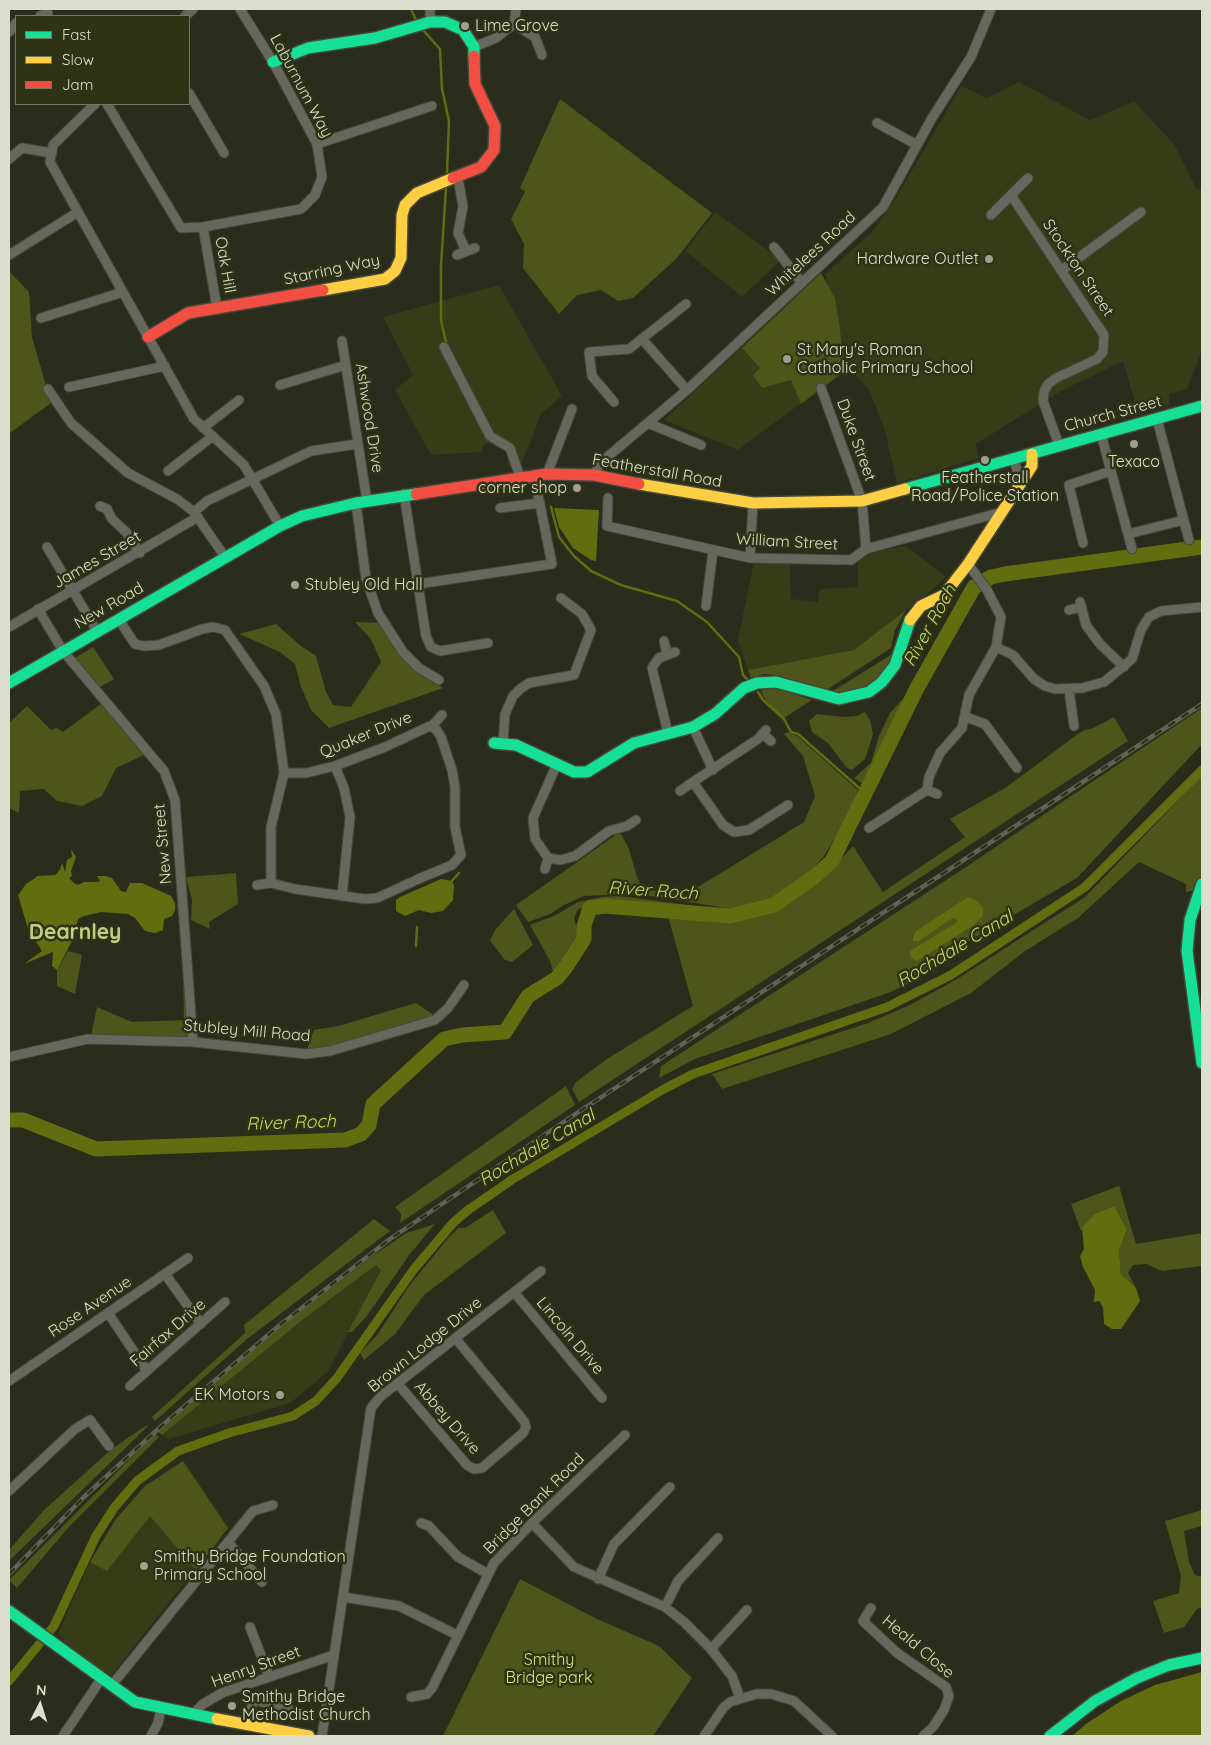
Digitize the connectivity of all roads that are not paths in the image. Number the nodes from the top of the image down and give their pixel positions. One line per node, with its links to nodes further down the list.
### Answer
1 (240, 9): 9 (street, Laburnum Way)
2 (430, 9): 5 (street)
3 (516, 9): 6 (street)
4 (991, 9): 16 (street, Whitelees Road)
5 (430, 22): 7 (main road); 9 (main road)
6 (514, 24): 7 (street); 8 (street)
7 (474, 47): 20 (main road, Starring Way)
8 (542, 55)
9 (273, 62): 15 (street, Laburnum Way)
10 (190, 95): 18 (street)
11 (94, 105): 17 (street)
12 (108, 105): 26 (street, Laburnum Way)
13 (432, 106): 15 (street)
14 (877, 123): 16 (street)
15 (317, 144): 26 (street, Laburnum Way)
16 (917, 145): 31 (street, Whitelees Road)
17 (52, 153): 19 (street); 23 (street)
18 (224, 153)
19 (9, 159)
20 (458, 178): 28 (street); 34 (main road, Starring Way)
21 (1028, 178): 22 (street)
22 (1011, 195): 25 (street); 30 (street, Stockton Street)
23 (78, 212): 29 (street); 32 (street)
24 (1141, 212): 30 (street)
25 (991, 215)
26 (203, 227): 34 (street, Oak Hill)
27 (774, 247): 31 (street)
28 (475, 248)
29 (9, 255)
30 (1062, 270): 58 (street, Stockton Street)
31 (802, 283): 46 (street, Whitelees Road)
32 (123, 292): 35 (street); 36 (street)
33 (686, 304): 37 (street)
34 (217, 308): 36 (main road, Starring Way)
35 (41, 318)
36 (148, 337): 41 (street)
37 (642, 339): 46 (street); 48 (street)
38 (342, 341): 40 (street, Ashwood Drive)
39 (444, 347): 66 (street)
40 (346, 365): 42 (street); 56 (street, Ashwood Drive)
41 (165, 366): 43 (street); 53 (street)
42 (280, 385)
43 (69, 388)
44 (821, 388): 71 (street, Duke Street)
45 (48, 389): 78 (street)
46 (687, 390): 52 (street, Whitelees Road)
47 (239, 400): 53 (street)
48 (614, 402)
49 (1202, 406): 51 (main road, Church Street)
50 (572, 409): 63 (street)
51 (1157, 419): 54 (main road, Church Street); 79 (street)
52 (650, 424): 57 (street); 64 (street, Whitelees Road)
53 (203, 428): 55 (street)
54 (1101, 434): 58 (main road, Church Street); 62 (street)
55 (213, 436): 61 (street); 67 (street)
56 (357, 444): 67 (street, James Street); 72 (street, Ashwood Drive)
57 (701, 445)
58 (1059, 445): 59 (main road, Church Street)
59 (1032, 454): 60 (main road, Featherstall Road); 68 (main road)
60 (1014, 460): 68 (street); 71 (main road, Featherstall Road)
61 (168, 471)
62 (1111, 471): 81 (street); 83 (street)
63 (546, 474): 64 (main road, Featherstall Road); 65 (main road, Featherstall Road)
64 (594, 474): 73 (main road, Featherstall Road)
65 (534, 475): 66 (main road, Featherstall Road); 74 (street)
66 (520, 477): 69 (main road, Featherstall Road)
67 (252, 478): 78 (street, James Street); 80 (street)
68 (1021, 483): 77 (main road)
69 (404, 494): 72 (main road, Featherstall Road); 92 (street)
70 (608, 498): 87 (street, William Street)
71 (862, 501): 73 (main road, Featherstall Road); 85 (street, Duke Street)
72 (361, 502): 80 (main road, Featherstall Road); 107 (street, Ashwood Drive)
73 (753, 502): 90 (street)
74 (540, 503): 76 (street); 92 (street)
75 (100, 506): 88 (street)
76 (500, 508)
77 (1002, 512): 85 (street, William Street); 91 (main road)
78 (196, 514): 88 (street, James Street); 89 (street)
79 (1184, 520): 81 (street); 82 (street)
80 (280, 526): 89 (main road, Featherstall Road)
81 (1128, 534): 86 (street)
82 (1189, 540)
83 (1083, 543)
84 (47, 547): 93 (street)
85 (866, 549): 90 (street, William Street)
86 (1132, 549)
87 (713, 551): 90 (street, William Street); 95 (street)
88 (140, 552): 93 (street, James Street)
89 (225, 557): 99 (main road, New Road)
90 (750, 558)
91 (968, 564): 104 (street); 114 (main road)
92 (418, 584): 103 (street)
93 (72, 592): 97 (street, James Street); 101 (street)
94 (564, 603): 117 (street)
95 (706, 606)
96 (1202, 607): 106 (street)
97 (38, 609): 100 (street, James Street); 105 (street, New Street)
98 (1069, 610): 106 (street)
99 (119, 620): 101 (main road, New Road); 122 (street)
100 (9, 627)
101 (98, 633): 105 (main road, New Road)
102 (664, 642): 115 (street)
103 (488, 643)
104 (996, 647): 109 (street); 111 (street)
105 (63, 651): 108 (main road, New Road); 137 (street, New Street)
106 (1124, 667): 109 (street)
107 (439, 680)
108 (9, 682)
109 (1069, 690): 113 (street)
110 (442, 715): 112 (street, Quaker Drive)
111 (966, 716): 120 (street); 124 (street)
112 (431, 726): 119 (street, Quaker Drive); 135 (street)
113 (1074, 726)
114 (693, 727): 115 (main road); 121 (street)
115 (668, 733): 118 (main road)
116 (771, 741): 121 (street)
117 (498, 743): 118 (main road)
118 (557, 764): 130 (street)
119 (334, 766): 122 (street, Quaker Drive); 135 (street)
120 (1017, 768)
121 (713, 770): 123 (street)
122 (284, 773): 132 (street)
123 (693, 782): 125 (street); 127 (street)
124 (927, 790): 126 (street); 129 (street)
125 (680, 791)
126 (937, 794)
127 (788, 805)
128 (636, 820): 130 (street)
129 (869, 828)
130 (548, 858): 131 (street)
131 (546, 869)
132 (270, 883): 134 (street); 135 (street)
133 (1202, 884): 139 (main road)
134 (257, 885)
135 (342, 896)
136 (464, 985): 137 (street, Stubley Mill Road)
137 (193, 1042): 138 (street, Stubley Mill Road)
138 (9, 1057)
139 (1202, 1063)
140 (188, 1258): 142 (street, Rose Avenue)
141 (541, 1270): 143 (street, Brown Lodge Drive)
142 (165, 1274): 145 (street, Rose Avenue); 146 (street)
143 (514, 1292): 147 (street, Brown Lodge Drive); 152 (street, Lincoln Drive)
144 (225, 1302): 146 (street, Fairfax Drive)
145 (108, 1313): 148 (street); 149 (street, Rose Avenue)
146 (201, 1324): 148 (street, Fairfax Drive)
147 (456, 1339): 150 (street, Brown Lodge Drive); 150 (street, Abbey Drive)
148 (147, 1371): 151 (street, Fairfax Drive)
149 (9, 1381)
150 (398, 1384): 165 (street, Brown Lodge Drive)
151 (130, 1386)
152 (602, 1398)
153 (625, 1435): 159 (street, Bridge Bank Road)
154 (109, 1446): 156 (street)
155 (670, 1487): 163 (street)
156 (9, 1491)
157 (273, 1505): 161 (street)
158 (421, 1523): 162 (street)
159 (532, 1523): 162 (street, Bridge Bank Road); 163 (street)
160 (718, 1538): 166 (street)
161 (228, 1542): 164 (street); 176 (street)
162 (488, 1574): 171 (street, Bridge Bank Road)
163 (598, 1579): 166 (street)
164 (262, 1582)
165 (343, 1597): 171 (street); 173 (street, Brown Lodge Drive)
166 (665, 1607): 172 (street)
167 (871, 1608): 189 (street, Heald Close)
168 (747, 1610): 172 (street)
169 (9, 1611): 176 (main road)
170 (250, 1627): 175 (street)
171 (457, 1635): 177 (street, Bridge Bank Road)
172 (712, 1649): 178 (street)
173 (334, 1655): 175 (street, Henry Street); 186 (street, Brown Lodge Drive)
174 (1202, 1658): 190 (main road)
175 (269, 1676): 181 (street, Henry Street)
176 (106, 1682): 180 (main road); 183 (street)
177 (411, 1697)
178 (740, 1698): 187 (street); 188 (street)
179 (288, 1707): 182 (street)
180 (161, 1709): 181 (main road); 184 (street)
181 (192, 1714): 182 (main road)
182 (248, 1724): 185 (main road)
183 (62, 1736)
184 (151, 1736)
185 (309, 1736)
186 (322, 1736)
187 (704, 1736)
188 (832, 1736)
189 (923, 1736)
190 (1050, 1736)

